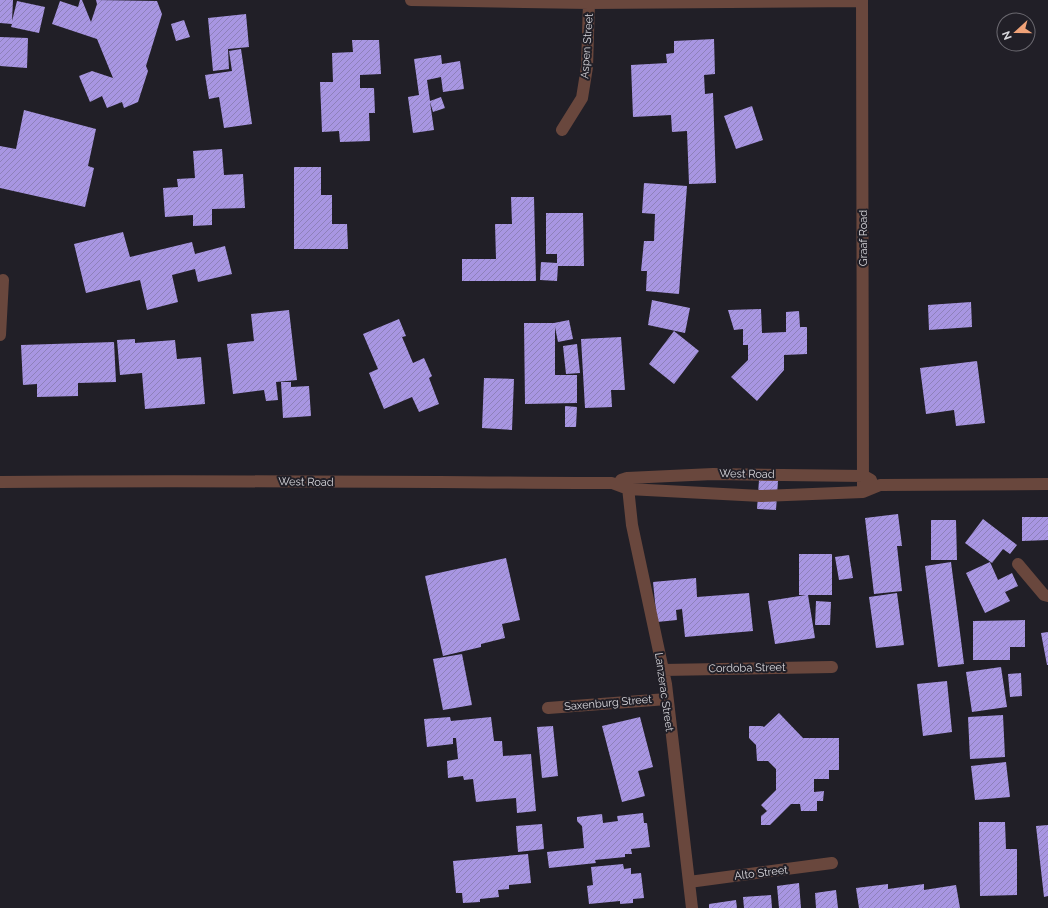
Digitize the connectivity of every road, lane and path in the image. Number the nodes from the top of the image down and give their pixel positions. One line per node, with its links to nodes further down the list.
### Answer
1 (411, 0): 3 (street)
2 (862, 1): 3 (street); 7 (street, Graaf Road)
3 (589, 3): 4 (street, Aspen Street)
4 (562, 130)
5 (3, 280): 6 (street)
6 (0, 335)
7 (864, 476): 9 (street, West Road); 11 (street, West Road); 12 (street, Graaf Road)
8 (0, 482): 9 (street, West Road)
9 (627, 484): 12 (street, West Road); 16 (street, Lanzerac Street)
10 (1048, 484): 11 (street, West Road)
11 (880, 485): 12 (street, West Road)
12 (863, 492)
13 (1018, 564): 14 (street)
14 (1048, 596)
15 (832, 667): 16 (street, Cordoba Street)
16 (663, 670): 17 (street, Lanzerac Street)
17 (667, 698): 18 (street, Saxenburg Street); 20 (street, Lanzerac Street)
18 (548, 708)
19 (832, 863): 20 (street, Alto Street)
20 (689, 882): 21 (street, Lanzerac Street)
21 (692, 908)

